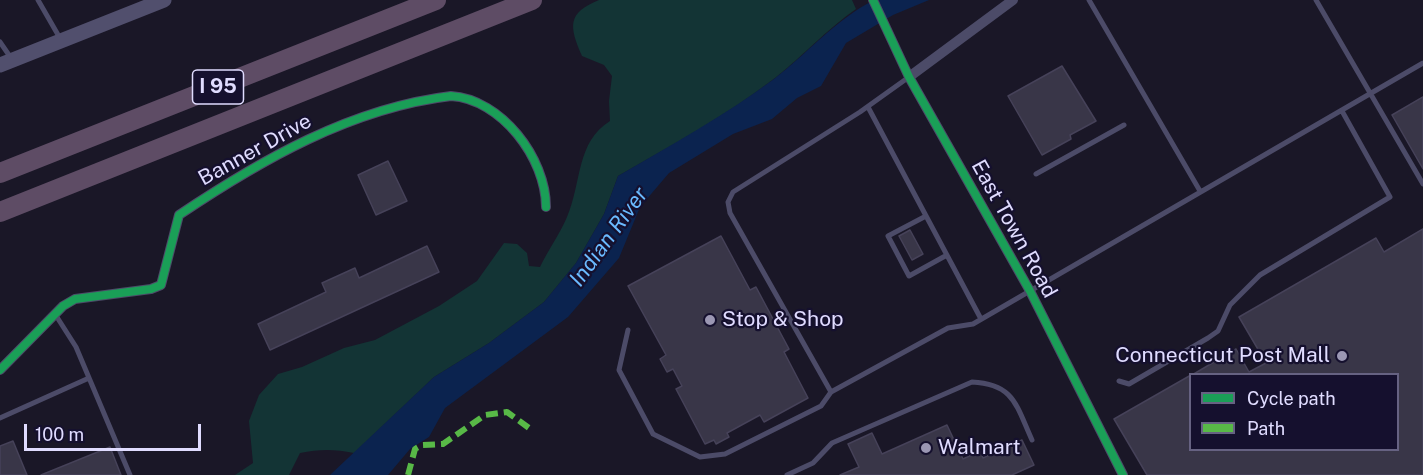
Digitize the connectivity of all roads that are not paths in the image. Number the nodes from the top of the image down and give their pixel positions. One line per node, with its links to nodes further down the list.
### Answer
1 (38, 0): 9 (lane)
2 (164, 0): 9 (main road)
3 (436, 0): 19 (highway, I 95)
4 (532, 0): 18 (highway, I 95)
5 (873, 0): 13 (street, East Town Road)
6 (1013, 0): 13 (street)
7 (1089, 0): 22 (lane)
8 (1316, 0): 14 (lane)
9 (62, 41): 11 (main road)
10 (0, 42): 11 (lane)
11 (6, 63)
12 (1423, 63): 14 (lane)
13 (909, 77): 15 (lane); 28 (street, East Town Road)
14 (1370, 94): 16 (lane); 21 (lane)
15 (867, 107): 25 (lane); 35 (lane)
16 (1342, 111): 22 (lane); 34 (lane)
17 (1124, 125): 20 (lane)
18 (207, 129): 24 (highway, I 95); 26 (highway)
19 (0, 173)
20 (1036, 174)
21 (1423, 184)
22 (1200, 191): 28 (lane)
23 (546, 207): 29 (street, Banner Drive)
24 (0, 212)
25 (926, 216): 27 (lane); 27 (lane)
26 (0, 225)
27 (947, 255): 30 (lane)
28 (1030, 291): 30 (lane); 40 (street, East Town Road)
29 (55, 314): 32 (street, Banner Drive); 33 (lane)
30 (981, 319): 35 (lane)
31 (628, 330): 35 (lane)
32 (0, 370)
33 (89, 378): 36 (lane); 38 (lane)
34 (1119, 381)
35 (831, 392)
36 (0, 418)
37 (1032, 440): 39 (lane)
38 (130, 475)
39 (788, 475)
40 (1123, 475)

